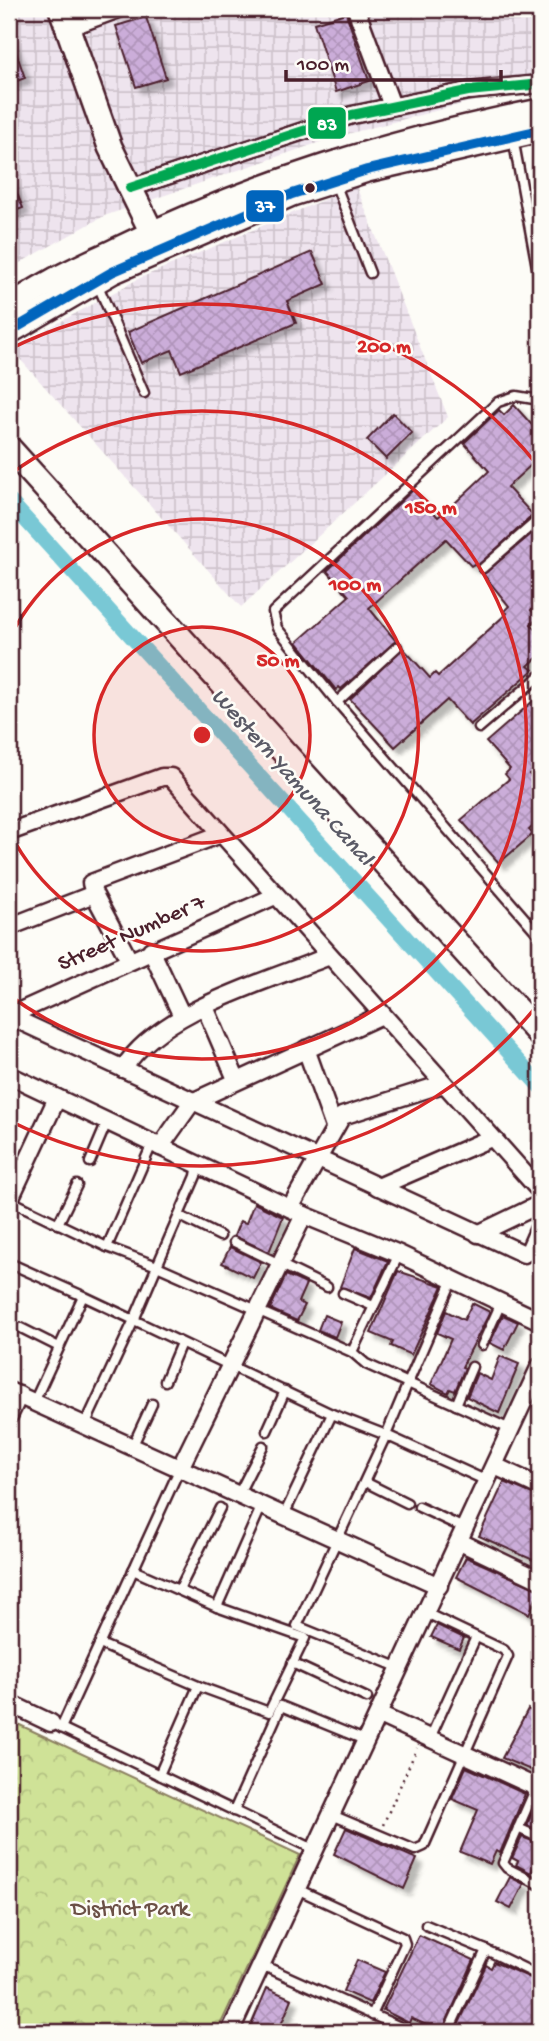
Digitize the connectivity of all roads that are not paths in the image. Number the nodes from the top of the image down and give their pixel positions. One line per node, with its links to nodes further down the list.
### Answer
1 (120, 9): 5 (street)
2 (356, 9): 7 (street)
3 (538, 9): 4 (street)
4 (540, 16)
5 (64, 18): 12 (street)
6 (540, 84): 7 (street)
7 (392, 106): 12 (street)
8 (540, 111): 11 (street)
9 (540, 130): 10 (street)
10 (513, 136): 11 (street); 16 (lane)
11 (331, 172): 13 (street); 14 (lane)
12 (130, 188): 13 (street)
13 (156, 241): 15 (street); 17 (street)
14 (370, 272)
15 (96, 281): 18 (street); 19 (lane)
16 (540, 283)
17 (9, 308)
18 (9, 332)
19 (144, 393)
20 (540, 400): 26 (lane)
21 (9, 447): 41 (street)
22 (540, 518): 23 (lane)
23 (483, 568)
24 (397, 647): 26 (lane)
25 (540, 676): 27 (lane)
26 (337, 702): 33 (lane)
27 (479, 728)
28 (9, 832): 29 (street)
29 (221, 834): 30 (street); 31 (street)
30 (94, 894): 32 (street); 36 (street)
31 (275, 895): 34 (street, Street Number 7); 35 (street)
32 (9, 926)
33 (540, 936)
34 (151, 950): 36 (street, Street Number 7); 40 (street)
35 (329, 956): 37 (street); 38 (street)
36 (129, 960): 39 (street, Street Number 7)
37 (205, 1007): 40 (street); 45 (street)
38 (382, 1015): 42 (street); 46 (street)
39 (9, 1016): 43 (street)
40 (183, 1016): 43 (street)
41 (540, 1035)
42 (306, 1049): 45 (street); 50 (street)
43 (123, 1069): 48 (street)
44 (9, 1075): 47 (street)
45 (236, 1079): 48 (street)
46 (443, 1084): 50 (street); 51 (street)
47 (57, 1098): 49 (street); 59 (street)
48 (192, 1102): 52 (street); 53 (street)
49 (107, 1122): 52 (street); 54 (lane)
50 (334, 1126): 53 (street)
51 (491, 1138): 57 (street); 58 (street)
52 (156, 1145): 55 (street); 68 (lane)
53 (317, 1159): 57 (street); 61 (street)
54 (90, 1162)
55 (198, 1164): 61 (street); 62 (lane)
56 (77, 1185): 63 (lane)
57 (378, 1187): 65 (street)
58 (540, 1191)
59 (9, 1201): 63 (lane)
60 (540, 1205): 65 (street)
61 (297, 1211): 69 (street); 71 (street)
62 (180, 1216): 66 (lane); 72 (lane)
63 (58, 1224): 68 (lane)
64 (540, 1226): 65 (street)
65 (478, 1234)
66 (220, 1236)
67 (234, 1242): 71 (lane)
68 (107, 1247): 72 (lane)
69 (399, 1254): 73 (street); 78 (lane)
70 (9, 1263): 76 (lane)
71 (281, 1263): 74 (lane); 79 (street)
72 (158, 1266): 79 (lane); 80 (lane)
73 (453, 1279): 77 (street); 91 (lane)
74 (327, 1287)
75 (343, 1293): 78 (lane)
76 (83, 1296): 80 (lane); 85 (lane)
77 (501, 1302): 81 (street); 84 (lane)
78 (373, 1306): 86 (lane)
79 (257, 1311): 86 (lane); 87 (street)
80 (134, 1320): 83 (lane); 98 (lane)
81 (540, 1321)
82 (21, 1328): 85 (lane)
83 (181, 1343): 87 (lane); 90 (lane)
84 (482, 1345)
85 (59, 1347): 93 (lane)
86 (352, 1352): 91 (lane)
87 (231, 1366): 92 (lane); 105 (street)
88 (540, 1366): 99 (street)
89 (472, 1367): 95 (lane)
90 (165, 1381)
91 (408, 1383): 95 (lane); 101 (lane)
92 (285, 1391): 96 (lane); 100 (lane)
93 (20, 1396): 97 (street); 98 (street)
94 (152, 1404): 103 (lane)
95 (456, 1405): 99 (lane)
96 (332, 1413): 101 (lane); 114 (lane)
97 (9, 1416)
98 (85, 1425): 103 (street)
99 (512, 1430): 104 (street)
100 (267, 1431)
101 (386, 1435): 106 (lane); 107 (lane)
102 (263, 1446): 109 (lane)
103 (132, 1447): 105 (street)
104 (495, 1466): 107 (street); 108 (street)
105 (180, 1468): 109 (street); 117 (lane)
106 (365, 1482): 110 (lane); 116 (lane)
107 (488, 1482): 115 (street)
108 (540, 1487)
109 (238, 1495): 111 (street)
110 (407, 1503)
111 (262, 1506): 114 (street); 121 (lane)
112 (419, 1507): 115 (lane)
113 (220, 1508): 120 (lane)
114 (284, 1516): 116 (street)
115 (463, 1536): 118 (street); 119 (street)
116 (337, 1540): 119 (street); 123 (lane)
117 (133, 1570): 120 (lane); 125 (lane)
118 (540, 1580)
119 (439, 1586): 122 (street)
120 (178, 1590): 121 (lane)
121 (217, 1607): 123 (lane)
122 (426, 1613): 124 (lane); 127 (street)
123 (307, 1635): 126 (lane); 127 (lane)
124 (476, 1637): 134 (lane); 136 (lane)
125 (100, 1644): 128 (lane); 133 (lane)
126 (292, 1663): 129 (lane); 131 (lane)
127 (400, 1668): 132 (street)
128 (198, 1686): 131 (lane); 137 (lane)
129 (367, 1698)
130 (9, 1703): 133 (street)
131 (277, 1704): 135 (lane); 139 (lane)
132 (379, 1715): 134 (street); 135 (street)
133 (56, 1726): 137 (lane)
134 (426, 1737): 136 (street)
135 (367, 1741): 140 (street)
136 (466, 1755): 138 (street); 140 (lane)
137 (159, 1774): 139 (lane)
138 (539, 1784): 141 (lane)
139 (234, 1811): 143 (lane)
140 (332, 1815): 143 (street)
141 (518, 1828): 142 (lane); 144 (lane)
142 (540, 1838)
143 (316, 1850): 145 (street)
144 (540, 1885)
145 (297, 1889): 148 (street); 150 (lane)
146 (426, 1925): 147 (lane)
147 (486, 1950): 149 (lane); 153 (lane)
148 (262, 1965): 150 (lane); 151 (street)
149 (540, 1976)
150 (372, 2015): 152 (lane)
151 (230, 2032)
152 (411, 2032)
153 (448, 2032)

